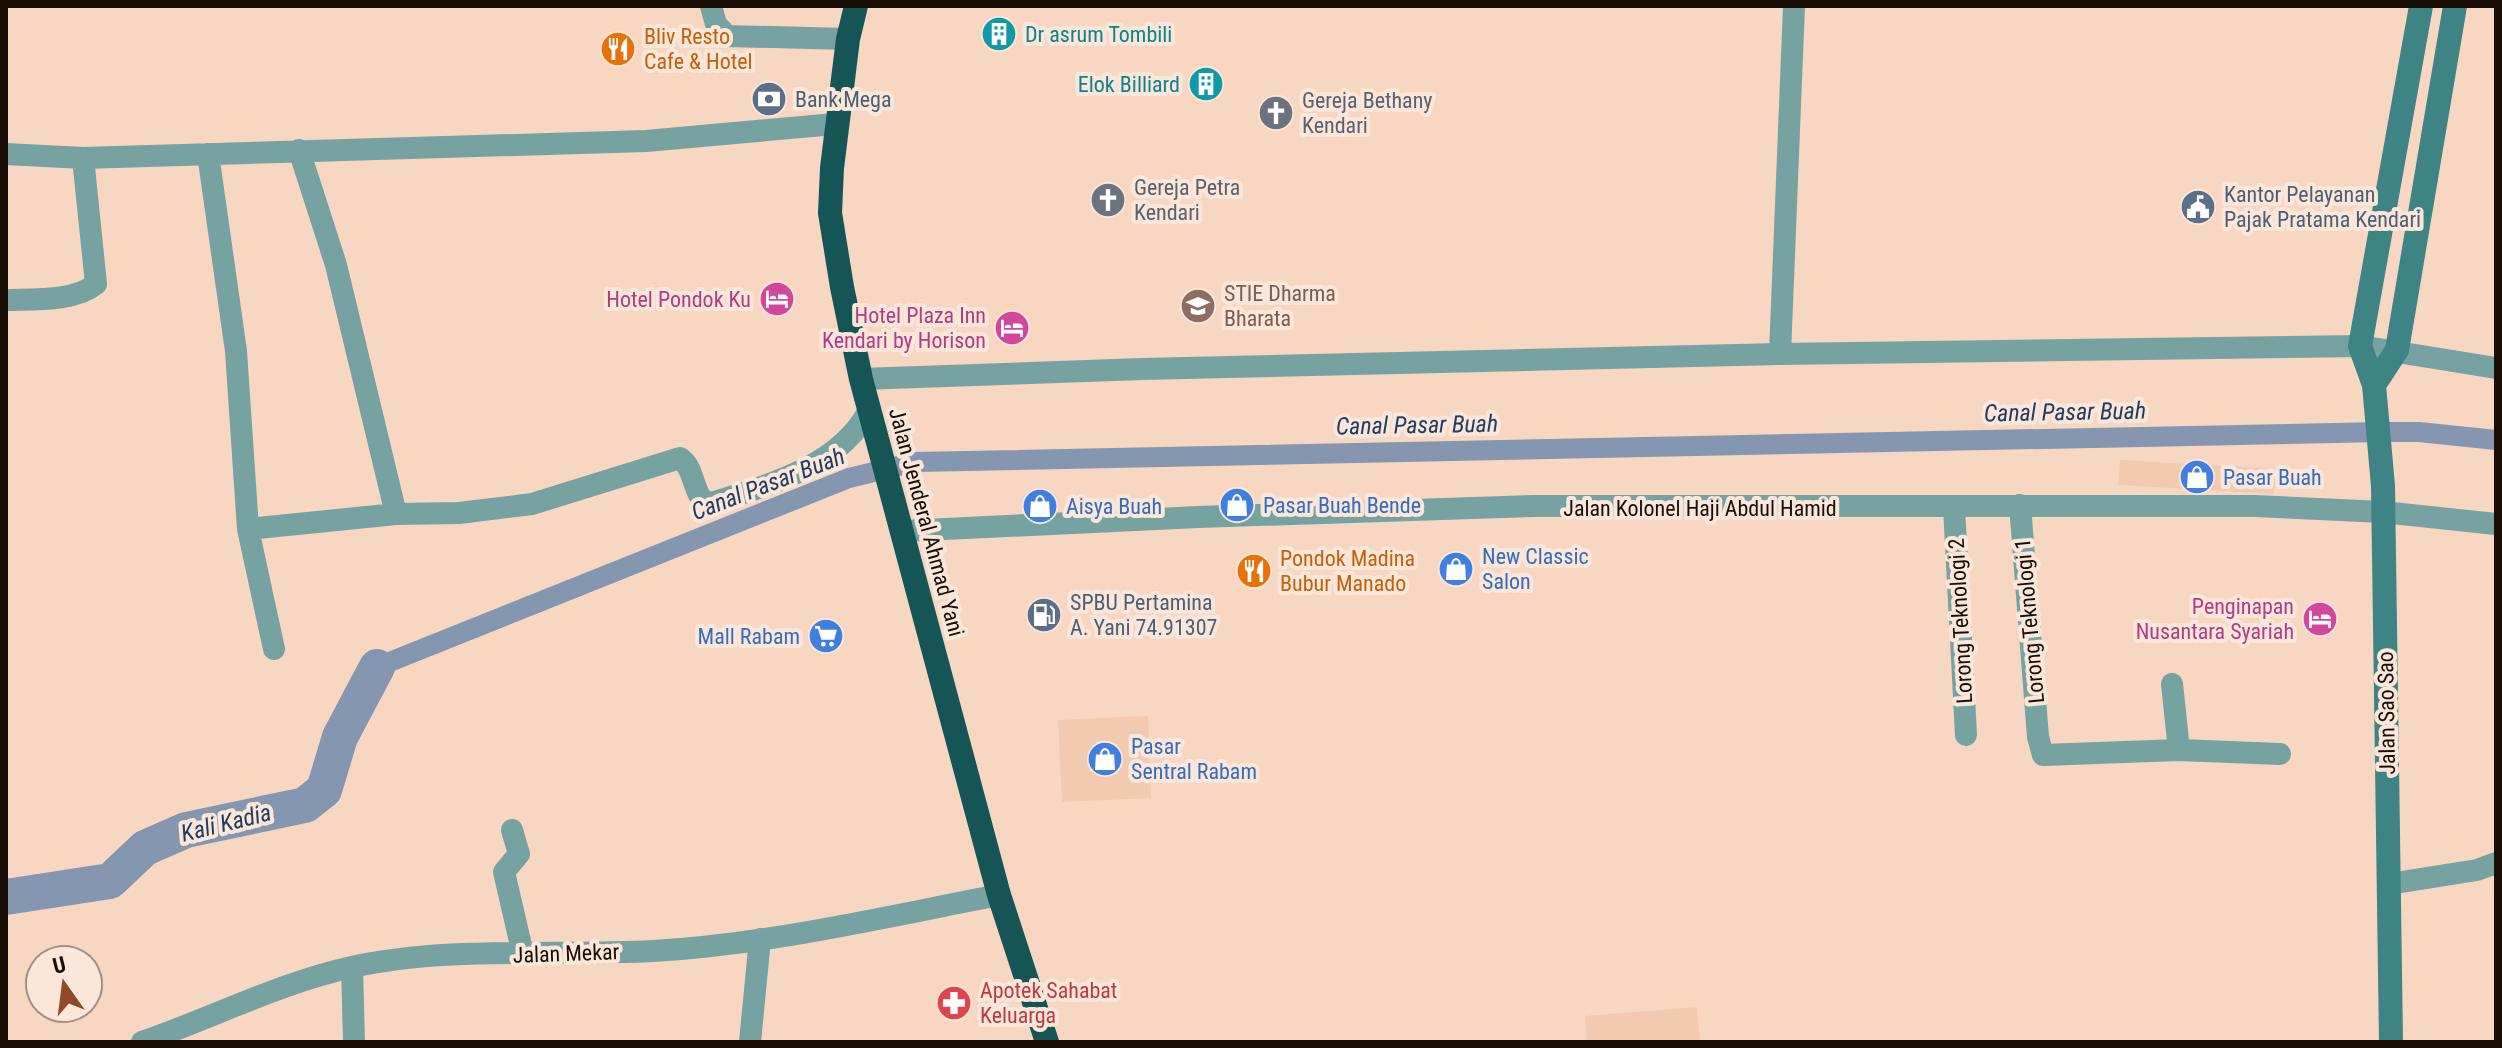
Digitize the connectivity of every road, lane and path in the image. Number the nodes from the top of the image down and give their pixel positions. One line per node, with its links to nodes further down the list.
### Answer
1 (711, 6): 6 (street)
2 (856, 6): 6 (highway, Jalan Jenderal Ahmad Yani)
3 (1794, 6): 15 (street)
4 (2421, 6): 13 (street, Jalan Sao Sao)
5 (2455, 6): 14 (street)
6 (848, 39): 7 (highway, Jalan Jenderal Ahmad Yani)
7 (835, 124): 8 (street); 17 (highway, Jalan Jenderal Ahmad Yani)
8 (299, 150): 10 (street); 23 (street)
9 (6, 154): 11 (street)
10 (208, 154): 11 (street); 25 (street)
11 (83, 158): 12 (street)
12 (6, 300)
13 (2360, 346): 14 (street); 15 (street); 18 (street, Jalan Sao Sao)
14 (2397, 350): 16 (street); 18 (street)
15 (1780, 354): 17 (street)
16 (2496, 368)
17 (861, 379): 19 (highway, Jalan Jenderal Ahmad Yani)
18 (2374, 385): 22 (street, Jalan Sao Sao)
19 (869, 410): 23 (street); 26 (highway, Jalan Jenderal Ahmad Yani)
20 (2020, 505): 21 (street, Jalan Kolonel Haji Abdul Hamid); 22 (street, Jalan Kolonel Haji Abdul Hamid); 30 (street, Lorong Teknologi 1)
21 (1954, 507): 26 (street, Jalan Kolonel Haji Abdul Hamid); 29 (street, Lorong Teknologi 2)
22 (2383, 512): 24 (street, Jalan Kolonel Haji Abdul Hamid); 34 (street, Jalan Sao Sao)
23 (396, 514): 25 (street)
24 (2496, 524)
25 (248, 529): 27 (street)
26 (903, 531): 35 (highway, Jalan Jenderal Ahmad Yani)
27 (274, 649)
28 (2172, 684): 30 (street)
29 (1966, 735)
30 (2179, 750): 31 (street)
31 (2280, 754)
32 (512, 830): 37 (street)
33 (2496, 863): 34 (street)
34 (2389, 884): 44 (street, Jalan Sao Sao)
35 (999, 895): 36 (street, Jalan Mekar); 43 (highway, Jalan Jenderal Ahmad Yani)
36 (760, 939): 37 (street, Jalan Mekar); 42 (street)
37 (523, 954): 38 (street, Jalan Mekar)
38 (352, 967): 39 (street, Jalan Mekar); 41 (street)
39 (170, 1037): 40 (street, Jalan Mekar)
40 (142, 1042)
41 (354, 1042)
42 (750, 1042)
43 (1047, 1042)
44 (2391, 1042)

